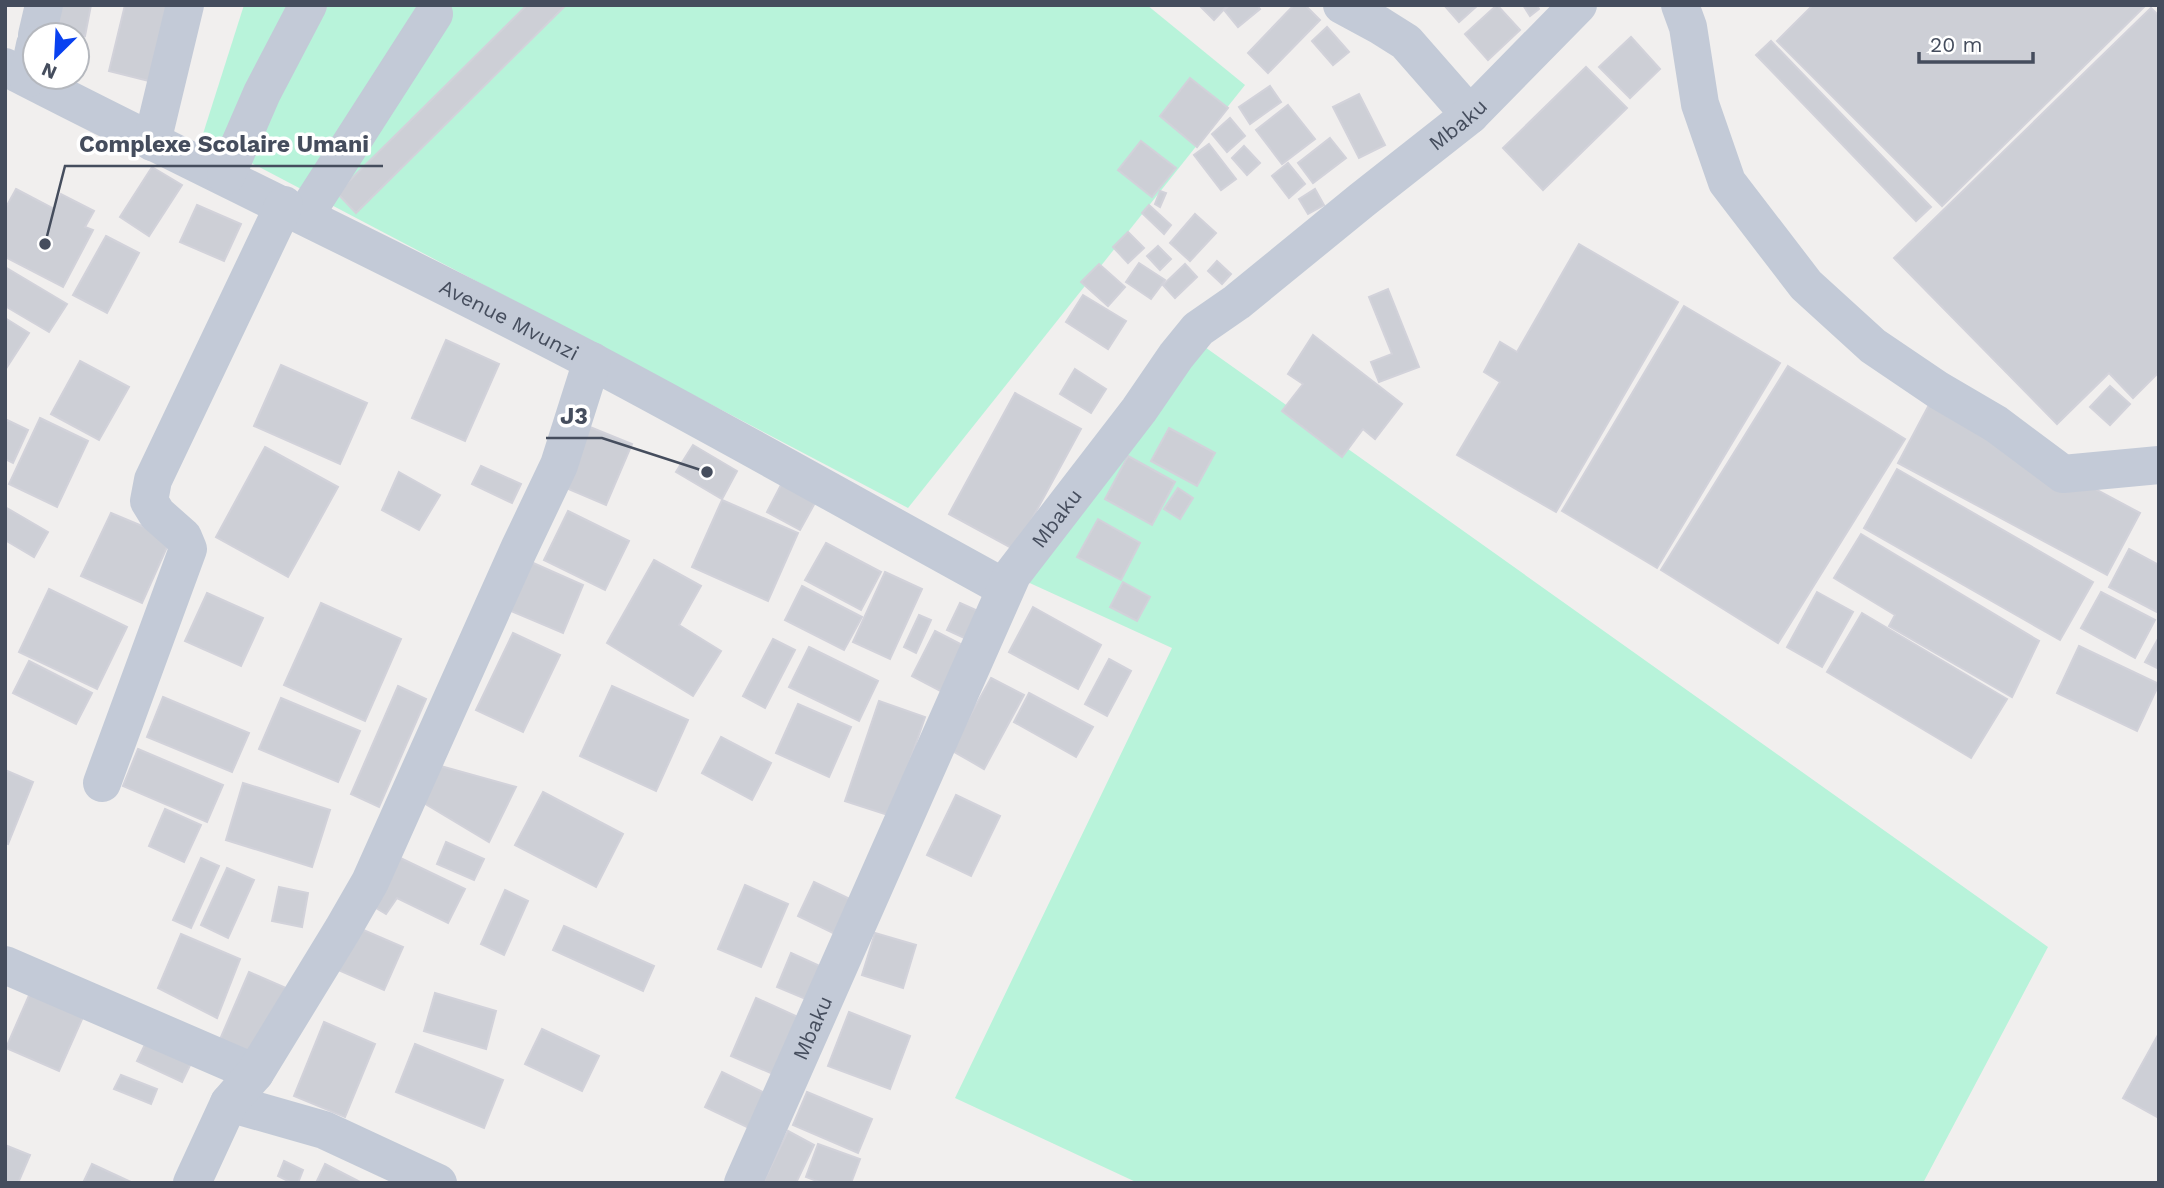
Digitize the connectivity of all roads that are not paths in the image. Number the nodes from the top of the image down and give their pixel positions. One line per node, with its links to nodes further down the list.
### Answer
1 (185, 5): 9 (street)
2 (308, 5): 10 (street)
3 (1342, 5): 8 (street)
4 (1578, 5): 8 (street, Mbaku)
5 (1680, 5): 13 (street)
6 (435, 14): 11 (street)
7 (69, 91): 9 (street, Avenue Mvunzi)
8 (1470, 115): 14 (street, Mbaku)
9 (152, 142): 10 (street, Avenue Mvunzi)
10 (226, 176): 11 (street, Avenue Mvunzi)
11 (294, 210): 12 (street, Avenue Mvunzi); 15 (street)
12 (592, 361): 14 (street, Avenue Mvunzi); 17 (street)
13 (2159, 465)
14 (1005, 588): 21 (street, Mbaku)
15 (102, 783)
16 (5, 965): 17 (street)
17 (255, 1073): 18 (street)
18 (229, 1103): 19 (street); 20 (street)
19 (192, 1183)
20 (438, 1183)
21 (743, 1183)

